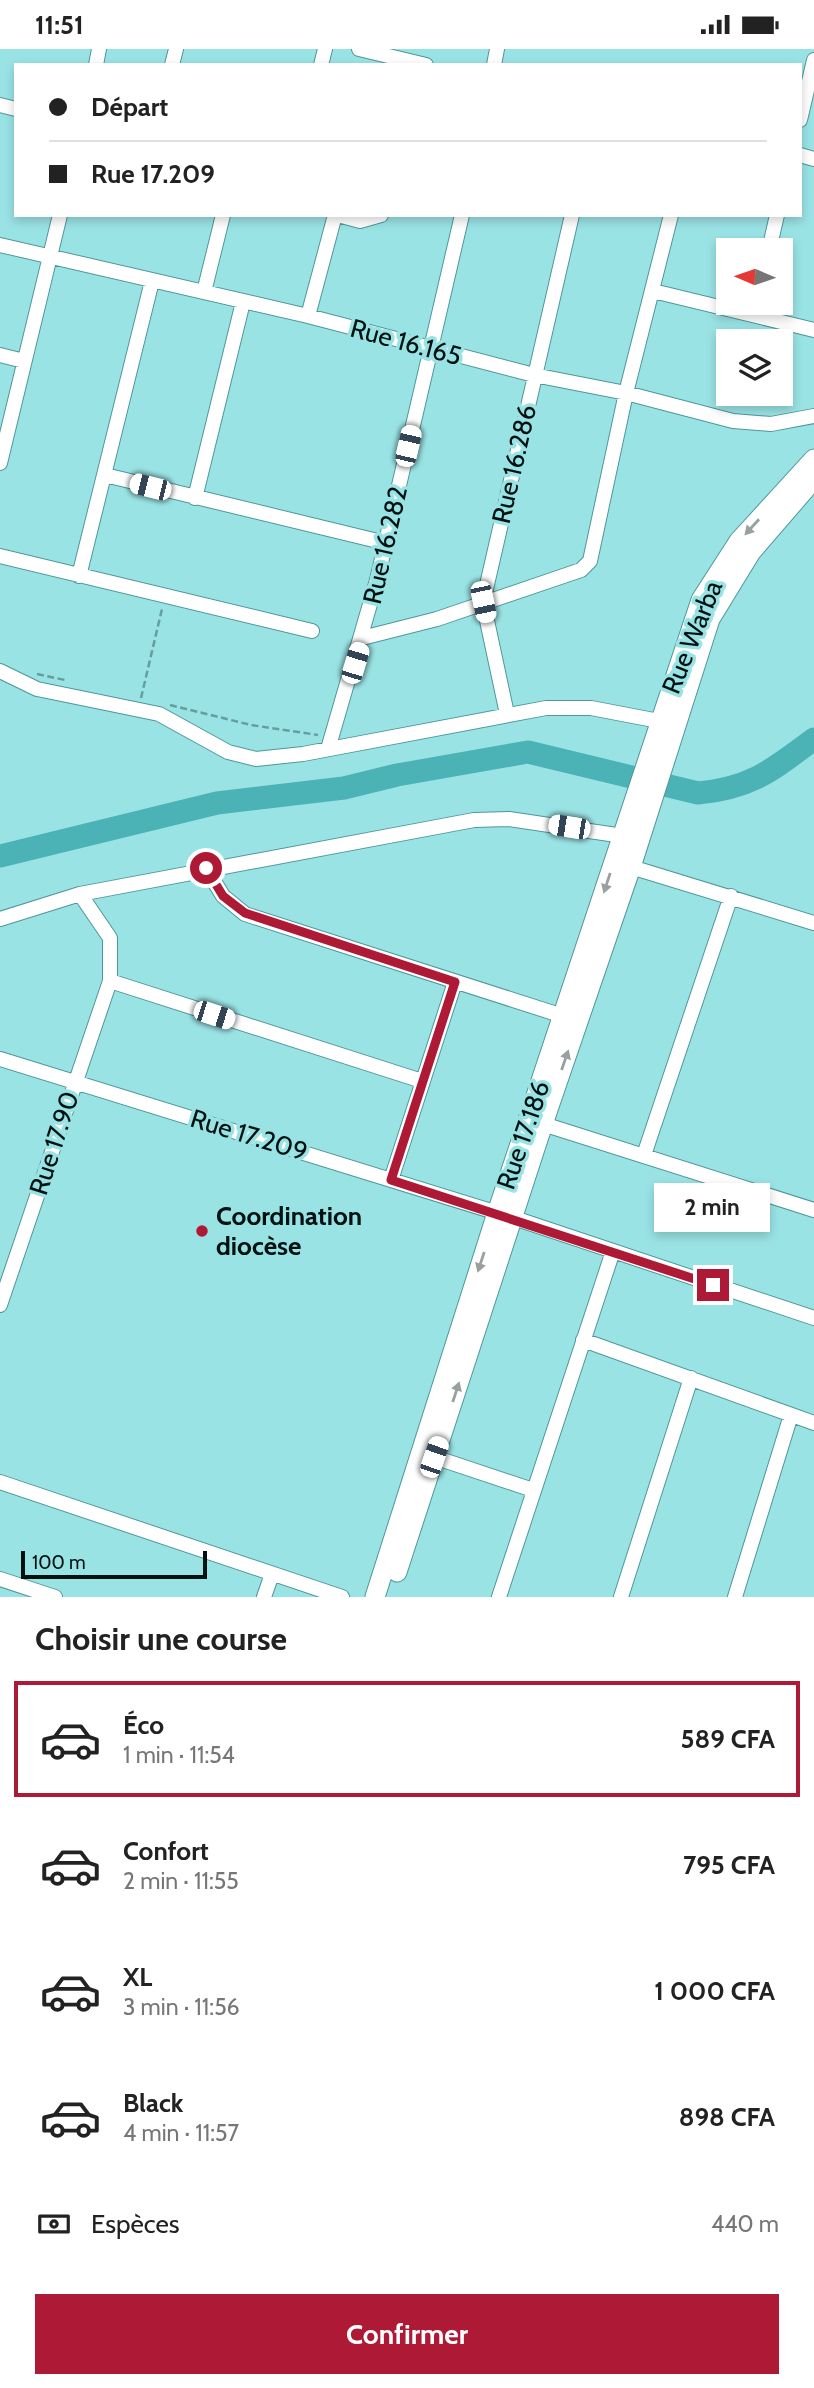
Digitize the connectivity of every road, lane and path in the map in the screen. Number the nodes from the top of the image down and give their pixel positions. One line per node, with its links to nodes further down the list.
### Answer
1 (359, 49): 3 (street)
2 (814, 60): 4 (street)
3 (418, 63)
4 (802, 111)
5 (60, 217): 16 (street)
6 (223, 217): 18 (street)
7 (336, 217): 23 (street)
8 (345, 217): 9 (street)
9 (374, 217)
10 (459, 217): 25 (street, Rue 16.282)
11 (572, 217): 28 (street, Rue 16.286)
12 (671, 217): 19 (street)
13 (777, 217): 14 (street)
14 (772, 238)
15 (0, 245): 16 (street, Rue 16.165)
16 (50, 257): 17 (street, Rue 16.165); 27 (street)
17 (152, 281): 18 (street, Rue 16.165); 33 (street)
18 (204, 292): 20 (street, Rue 16.165)
19 (653, 292): 21 (street); 29 (street)
20 (243, 302): 23 (street, Rue 16.165); 35 (street)
21 (716, 302)
22 (772, 315): 24 (street)
23 (308, 316): 25 (street, Rue 16.165)
24 (814, 330)
25 (430, 349): 28 (street, Rue 16.165); 36 (street, Rue 16.282)
26 (0, 355): 27 (street)
27 (24, 361): 32 (street)
28 (534, 375): 29 (street, Rue 16.165); 40 (street, Rue 16.286)
29 (626, 393): 30 (street, Rue 16.165); 40 (street)
30 (814, 416)
31 (814, 459): 47 (main road, Rue Warba, one-way to 47)
32 (0, 463)
33 (105, 475): 35 (street); 38 (street)
34 (814, 479): 49 (main road)
35 (195, 498): 36 (street)
36 (386, 543): 42 (street, Rue 16.282)
37 (0, 556): 38 (street)
38 (79, 576): 39 (street)
39 (165, 596): 41 (street); 44 (path)
40 (483, 602): 42 (street); 46 (street, Rue 16.286)
41 (312, 631)
42 (362, 638): 48 (street, Rue 16.282)
43 (0, 671): 48 (street)
44 (141, 698)
45 (206, 714): 48 (path)
46 (507, 714): 47 (street); 48 (street)
47 (659, 721): 49 (main road, Rue Warba)
48 (330, 743)
49 (654, 767): 50 (main road)
50 (645, 798): 51 (main road, Rue 17.186); 52 (main road)
51 (623, 836): 53 (street); 60 (main road, Rue 17.186, one-way to 60)
52 (631, 867): 55 (street); 64 (main road, one-way to 52)
53 (206, 868): 54 (street); 59 (street)
54 (80, 894): 56 (street); 58 (street, Rue 17.90)
55 (731, 896): 57 (street); 65 (street)
56 (0, 919)
57 (814, 923)
58 (110, 981): 62 (street, Rue 17.90); 63 (street)
59 (455, 982): 60 (street); 63 (street)
60 (564, 1016): 68 (main road, Rue 17.186)
61 (0, 1059): 62 (street, Rue 17.209)
62 (75, 1081): 66 (street, Rue 17.209); 70 (street, Rue 17.90)
63 (422, 1081): 66 (street)
64 (543, 1124): 65 (street); 68 (main road)
65 (644, 1155): 67 (street)
66 (391, 1180): 68 (street, Rue 17.209)
67 (814, 1210)
68 (505, 1216): 69 (street, Rue 17.209); 76 (main road, one-way to 68); 85 (main road, Rue 17.186, one-way to 85)
69 (613, 1251): 71 (street, Rue 17.209); 72 (street)
70 (0, 1305)
71 (814, 1318)
72 (583, 1340): 73 (street); 78 (street)
73 (691, 1378): 74 (street); 88 (street)
74 (791, 1415): 75 (street); 89 (street)
75 (814, 1423)
76 (434, 1457): 78 (street); 86 (main road)
77 (0, 1482): 79 (street)
78 (533, 1489): 87 (street)
79 (272, 1574): 83 (street); 84 (street)
80 (0, 1579): 81 (street)
81 (31, 1593): 82 (street)
82 (55, 1597)
83 (264, 1597)
84 (342, 1597)
85 (375, 1597)
86 (389, 1597)
87 (499, 1597)
88 (621, 1597)
89 (735, 1597)

